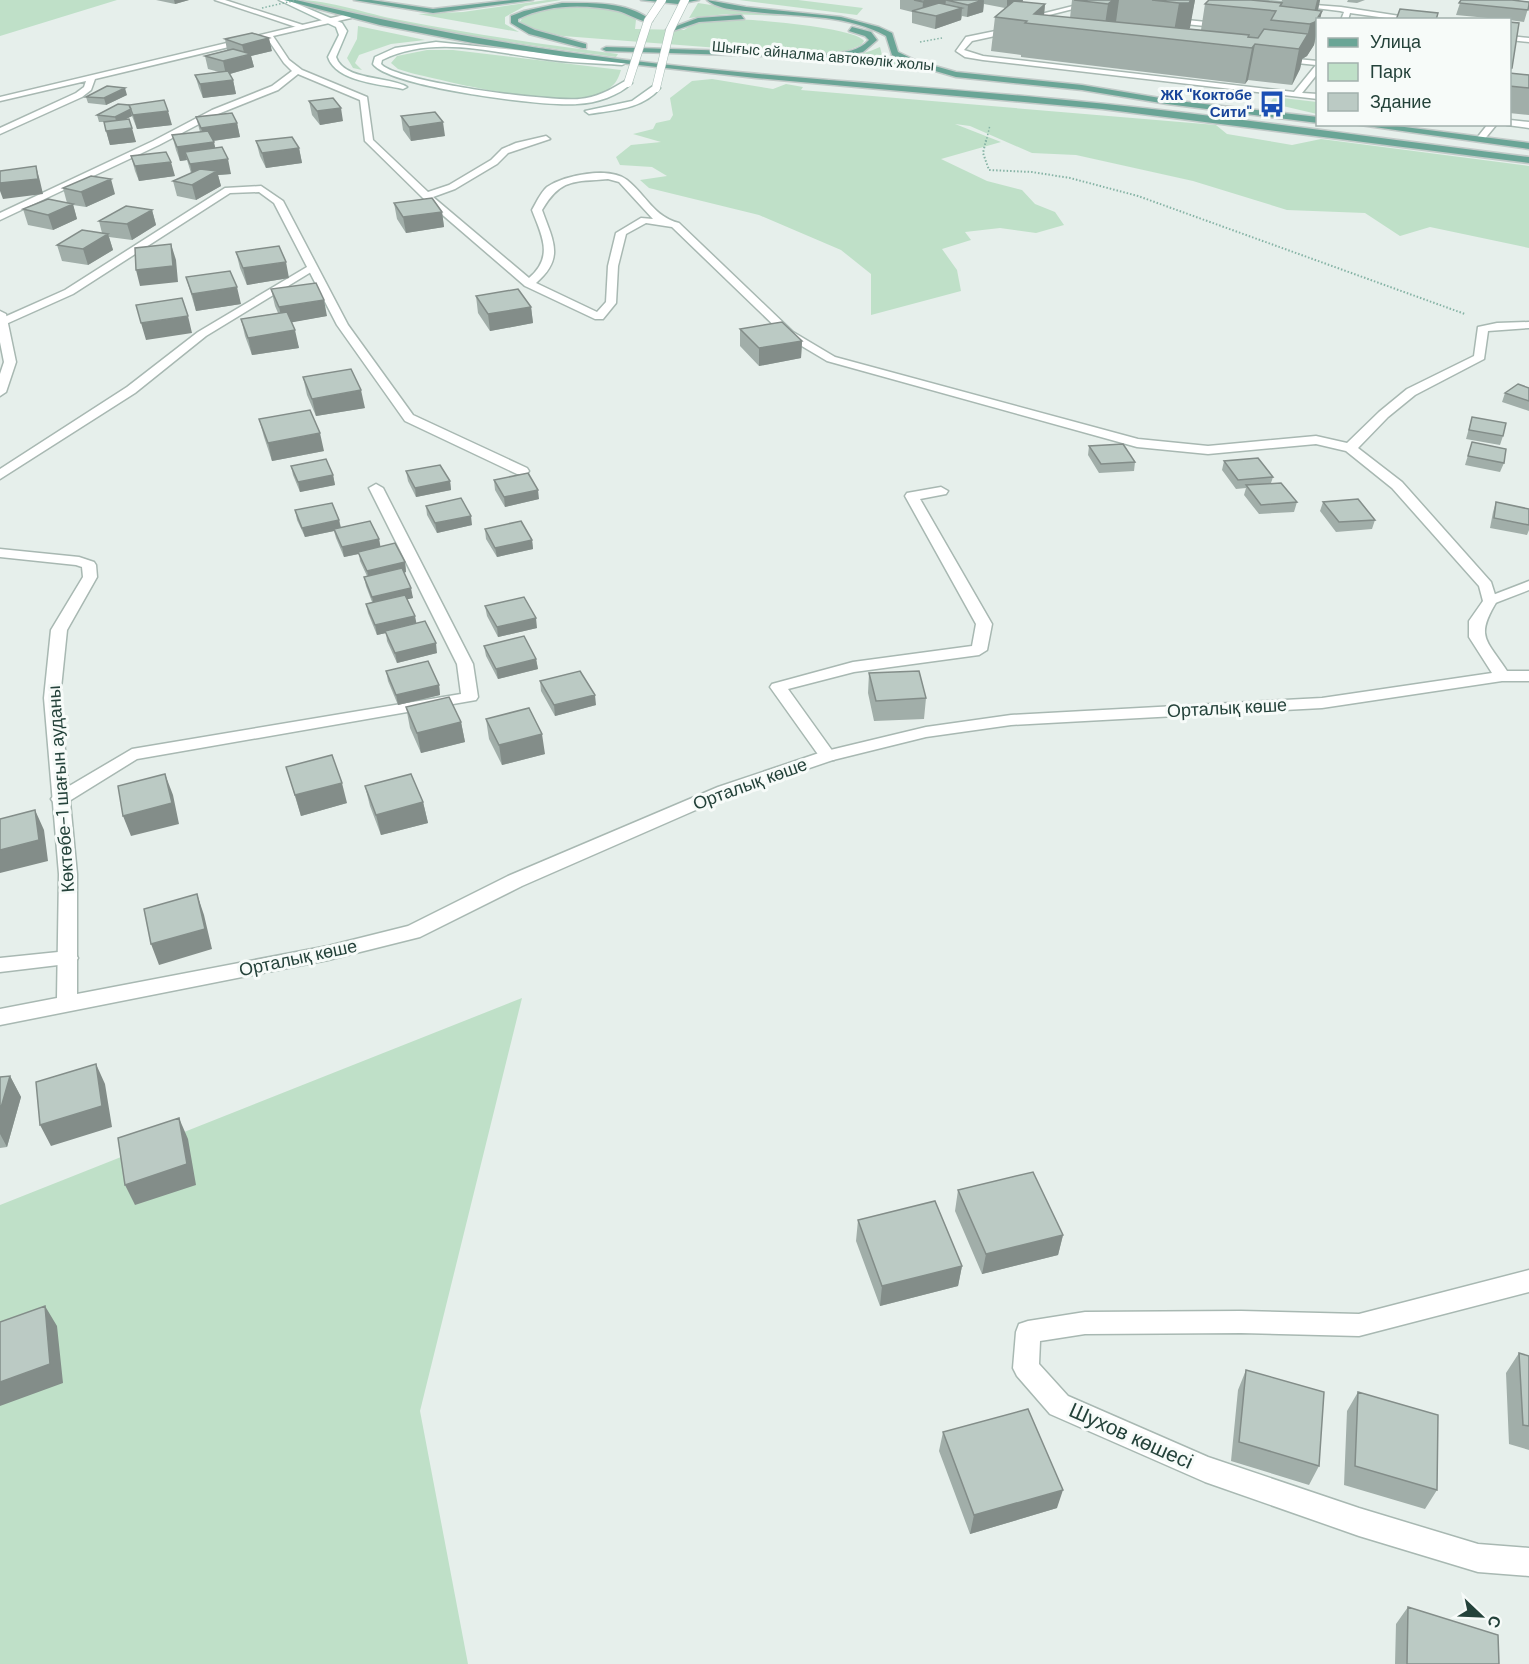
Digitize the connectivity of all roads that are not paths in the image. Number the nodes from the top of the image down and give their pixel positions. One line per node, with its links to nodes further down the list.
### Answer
1 (218, 0): 23 (street)
2 (285, 0): 16 (main road); 20 (street)
3 (357, 0): 4 (main road)
4 (530, 0)
5 (644, 0): 8 (main road)
6 (662, 0): 21 (street, bridge)
7 (685, 0): 25 (street, bridge)
8 (696, 0)
9 (710, 0): 44 (main road)
10 (1252, 0): 13 (street)
11 (1108, 3): 41 (street)
12 (347, 4): 15 (main road)
13 (1348, 11): 17 (street); 18 (street)
14 (1198, 14): 22 (street)
15 (397, 15)
16 (348, 16): 20 (street); 33 (main road)
17 (1345, 18)
18 (1406, 18)
19 (1159, 19): 22 (street)
20 (331, 20): 23 (street); 40 (street)
21 (648, 21): 30 (main road); 33 (street, bridge)
22 (1192, 23): 24 (street)
23 (305, 27): 26 (street)
24 (1238, 28)
25 (669, 30): 31 (main road); 45 (street, bridge)
26 (270, 37): 37 (street); 38 (street)
27 (521, 38): 30 (main road, Шығыс айналма автокөлік жолы)
28 (1511, 38): 29 (street)
29 (1529, 40)
30 (583, 46): 31 (main road, Шығыс айналма автокөлік жолы)
31 (606, 49): 34 (main road, Шығыс айналма автокөлік жолы)
32 (1271, 58): 35 (street)
33 (622, 63): 55 (main road)
34 (756, 63)
35 (1316, 65)
36 (1316, 66): 41 (street)
37 (298, 70): 56 (street); 57 (street)
38 (91, 79): 43 (street); 51 (street)
39 (940, 80): 44 (main road, Шығыс айналма автокөлік жолы)
40 (411, 88)
41 (1296, 95): 42 (street)
42 (1316, 97)
43 (0, 99)
44 (1179, 103): 46 (main road, Шығыс айналма автокөлік жолы)
45 (576, 112)
46 (1316, 120)
47 (1511, 123): 48 (street)
48 (1529, 125)
49 (1372, 126): 53 (main road)
50 (1491, 126): 53 (street)
51 (0, 131)
52 (546, 139): 56 (street)
53 (1480, 140): 54 (main road)
54 (1529, 146)
55 (1529, 160)
56 (426, 196): 60 (street)
57 (0, 217)
58 (663, 223): 60 (street); 60 (street); 64 (street)
59 (312, 267): 61 (street); 65 (street); 66 (street)
60 (529, 284)
61 (1, 318): 63 (street)
62 (1529, 325): 64 (street)
63 (0, 393)
64 (1350, 448): 71 (street)
65 (522, 471)
66 (0, 475)
67 (376, 488): 75 (street)
68 (941, 491): 74 (street)
69 (0, 553): 75 (street, Көктөбе-1 шағын ауданы)
70 (1529, 585): 71 (street)
71 (1490, 601): 72 (street)
72 (1502, 676): 73 (street, Орталық көше); 74 (street, Орталық көше)
73 (1529, 676)
74 (828, 756): 78 (street, Орталық көше)
75 (60, 799): 76 (street, Көктөбе-1 шағын ауданы)
76 (68, 958): 77 (street); 78 (street, Көктөбе-1 шағын ауданы)
77 (0, 964)
78 (67, 1004): 79 (street, Орталық көше)
79 (0, 1017)
80 (1529, 1281): 81 (street, Шухов көшесі)
81 (1529, 1562)

